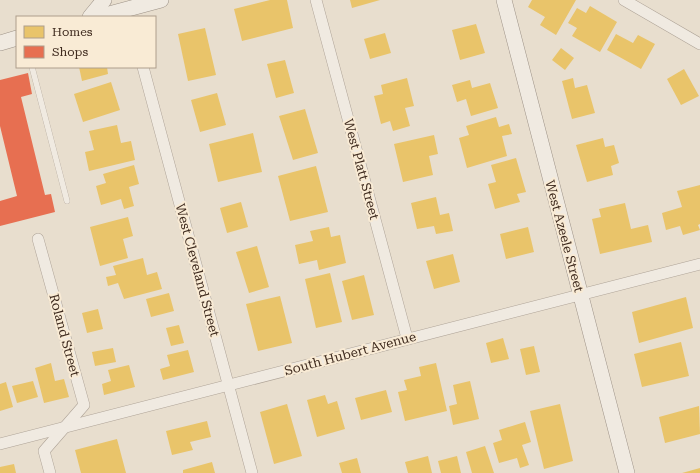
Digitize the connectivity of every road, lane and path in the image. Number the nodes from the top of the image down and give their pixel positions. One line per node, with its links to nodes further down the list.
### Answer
1 (104, 0): 7 (street)
2 (161, 0): 6 (street)
3 (316, 0): 18 (street, West Platt Street)
4 (504, 0): 17 (street, West Azeele Street)
5 (624, 0): 11 (street)
6 (127, 9): 8 (street)
7 (91, 16)
8 (102, 16)
9 (16, 38): 10 (street)
10 (0, 42)
11 (700, 44)
12 (32, 68): 14 (lane)
13 (143, 68): 19 (street, West Cleveland Street)
14 (67, 201)
15 (38, 239): 20 (street, Roland Street)
16 (700, 264): 17 (street, South Hubert Avenue)
17 (581, 295): 18 (street, South Hubert Avenue); 24 (street, West Azeele Street)
18 (407, 338): 19 (street, South Hubert Avenue)
19 (228, 385): 20 (street, South Hubert Avenue); 23 (street, West Cleveland Street)
20 (67, 426): 21 (street, South Hubert Avenue); 22 (street)
21 (0, 444)
22 (50, 473)
23 (252, 473)
24 (627, 473)

